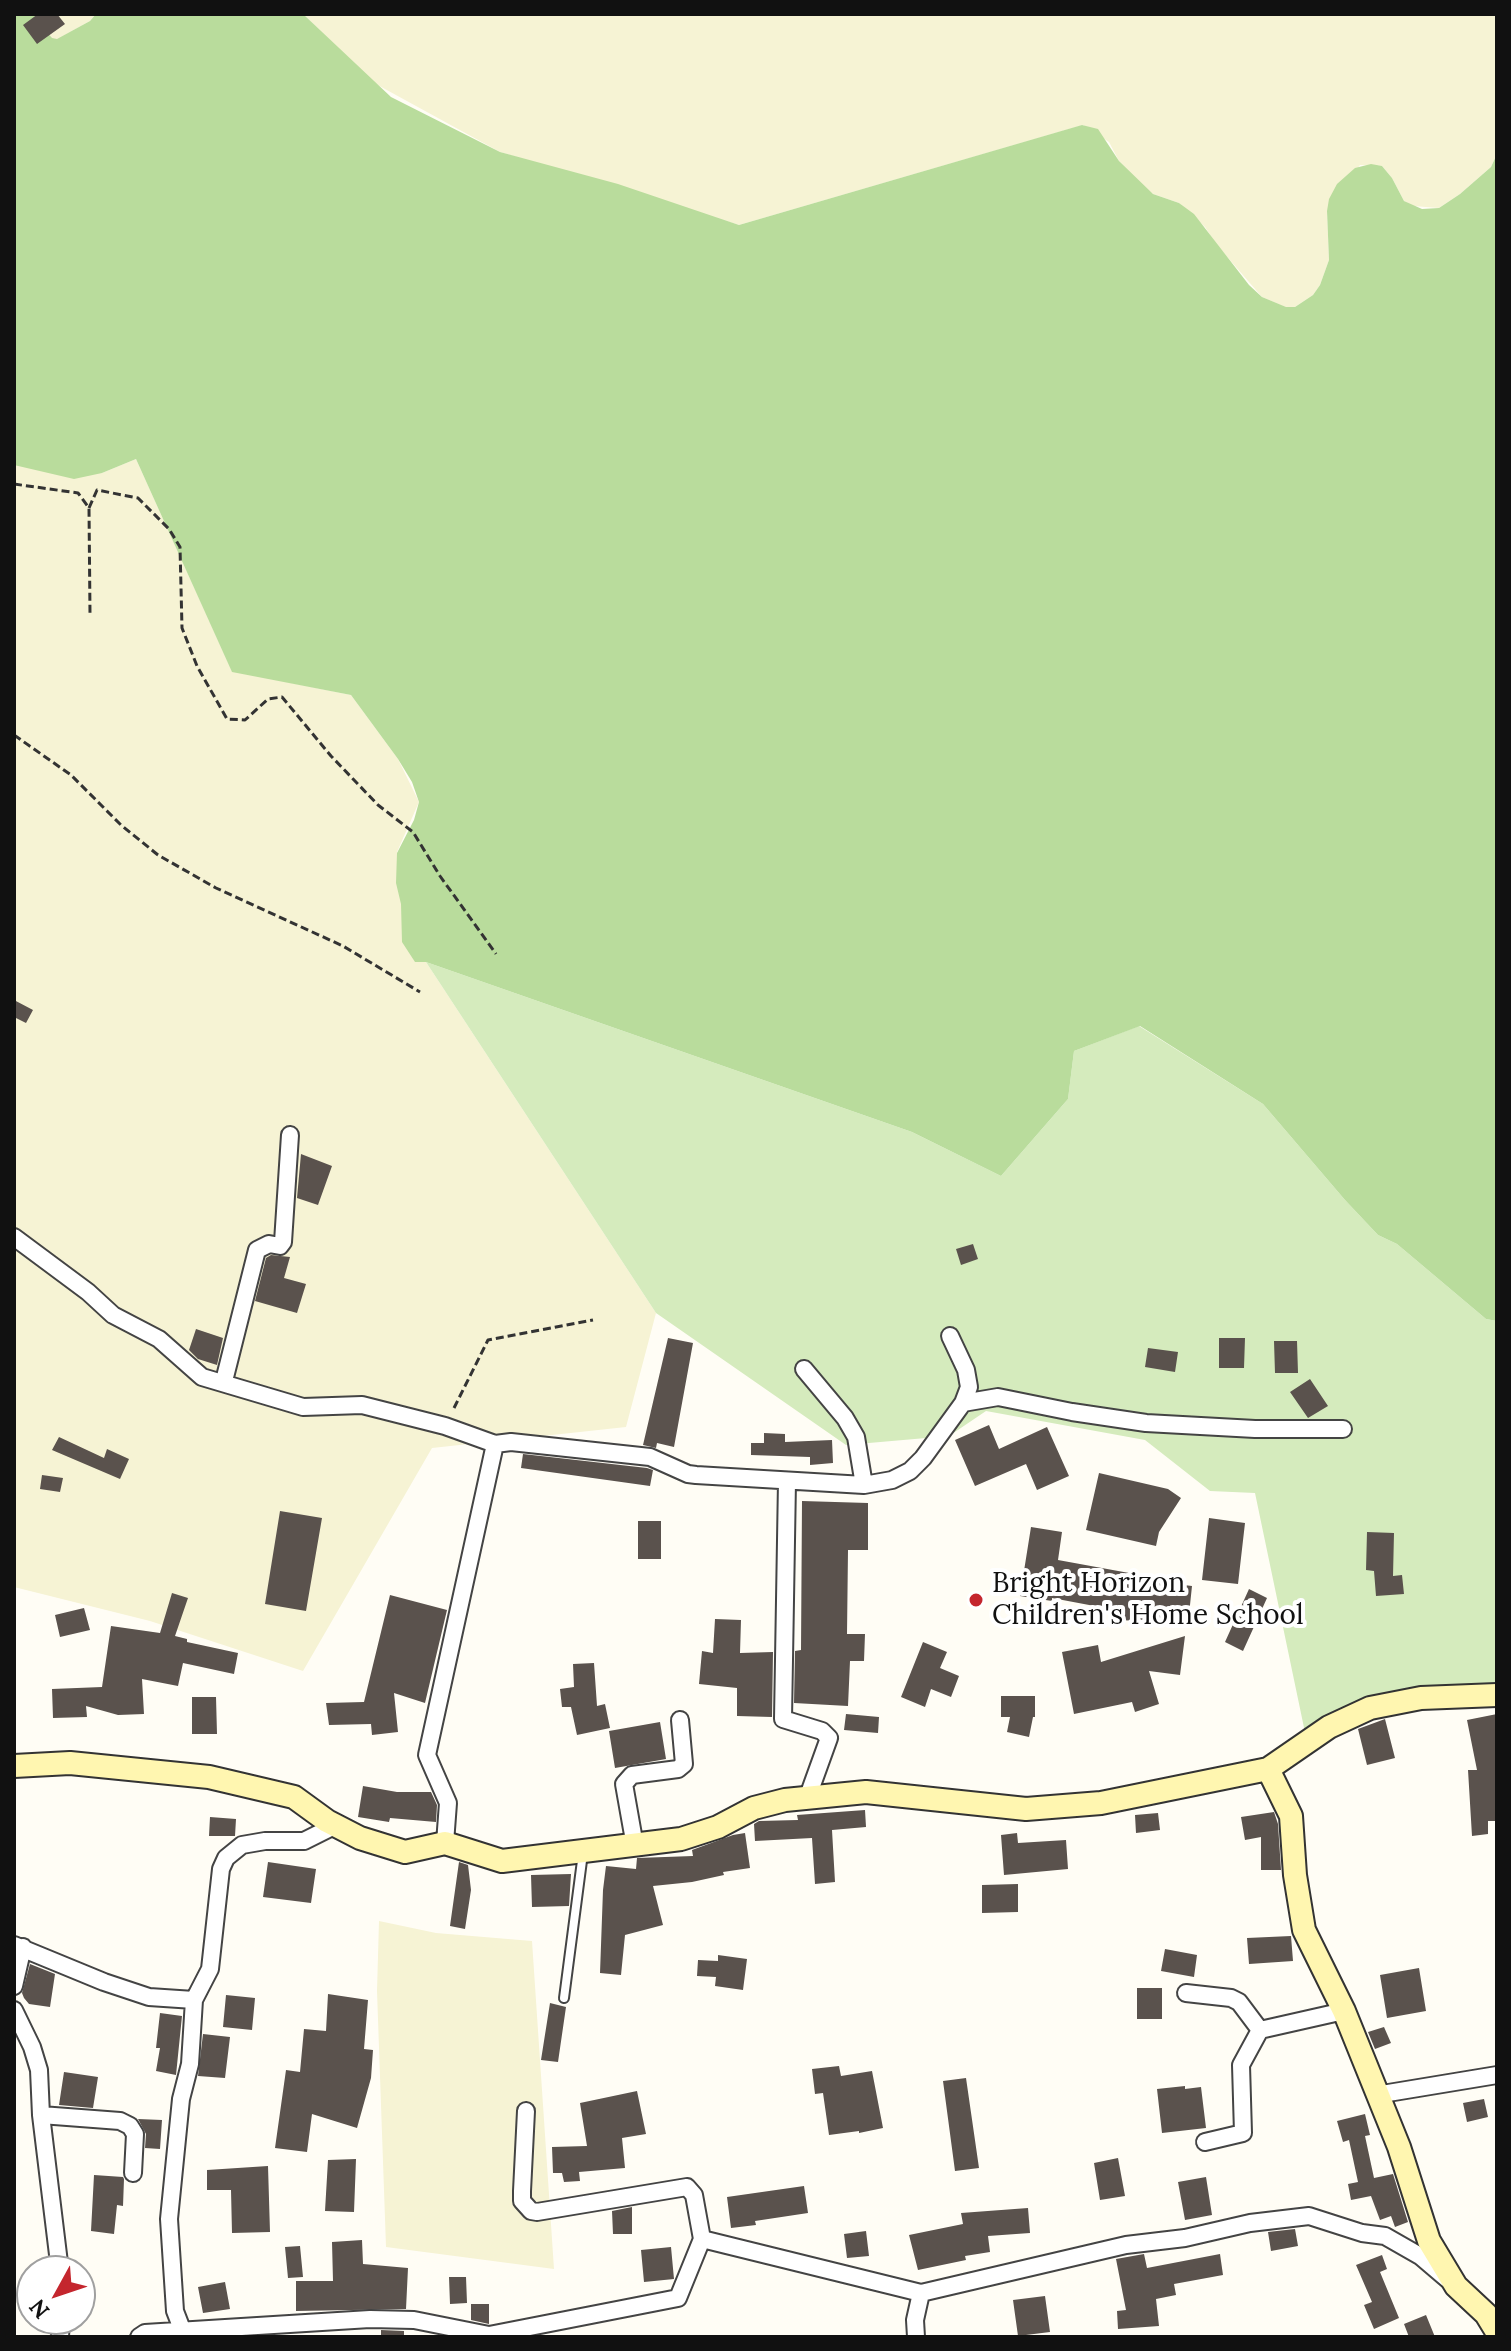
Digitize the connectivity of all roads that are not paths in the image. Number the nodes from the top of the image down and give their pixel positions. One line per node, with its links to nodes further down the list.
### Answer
1 (290, 1135): 5 (street)
2 (14, 1237): 5 (street)
3 (950, 1336): 6 (street)
4 (804, 1369): 10 (street)
5 (224, 1381): 8 (street)
6 (963, 1403): 7 (street); 10 (street)
7 (1343, 1429)
8 (495, 1444): 9 (street); 17 (street)
9 (787, 1481): 10 (street); 15 (street)
10 (864, 1485)
11 (1497, 1695): 14 (street)
12 (680, 1720): 18 (street)
13 (14, 1766): 16 (street)
14 (1268, 1769): 15 (street); 26 (street)
15 (807, 1799): 18 (street)
16 (331, 1823): 17 (street); 24 (street)
17 (445, 1843): 19 (street)
18 (635, 1846): 19 (street)
19 (584, 1852): 23 (lane)
20 (18, 1946): 21 (street); 24 (street)
21 (14, 1986)
22 (1186, 1993): 27 (street)
23 (564, 1998)
24 (194, 2000): 39 (street)
25 (14, 2010): 31 (street)
26 (1344, 2011): 27 (street); 29 (street)
27 (1260, 2030): 32 (street)
28 (1497, 2075): 29 (street)
29 (1376, 2095): 36 (street)
30 (526, 2111): 34 (street)
31 (41, 2115): 33 (street); 35 (street)
32 (1205, 2142)
33 (133, 2173)
34 (702, 2239): 37 (street); 39 (street)
35 (58, 2255)
36 (1456, 2286): 37 (street); 38 (street)
37 (921, 2293): 41 (street)
38 (1494, 2317)
39 (184, 2334): 40 (street)
40 (139, 2337)
41 (916, 2337)

